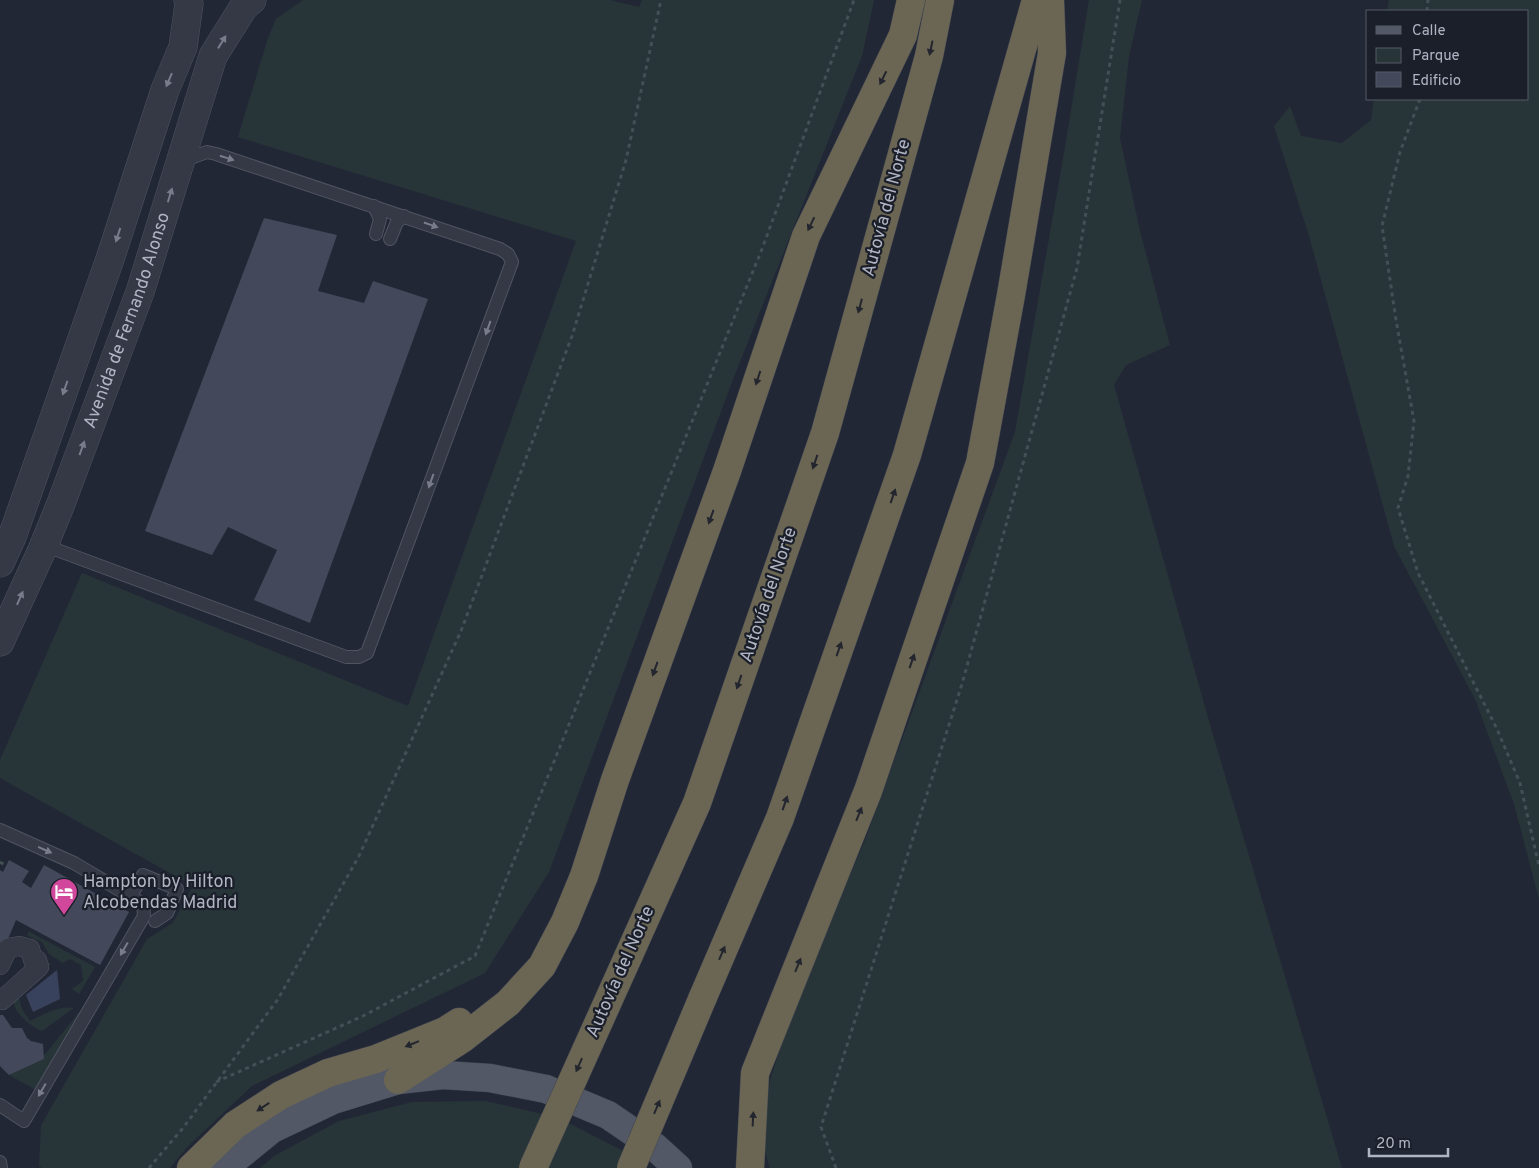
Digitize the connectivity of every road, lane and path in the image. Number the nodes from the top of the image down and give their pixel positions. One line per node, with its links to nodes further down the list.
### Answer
1 (188, 0): 17 (street, Avenida de Fernando Alonso, one-way to 17)
2 (252, 0): 11 (street, Avenida de Fernando Alonso, one-way to 2)
3 (661, 0): 29 (path)
4 (854, 0): 29 (path)
5 (911, 0): 19 (highway, one-way to 19)
6 (940, 0): 36 (highway, Autovía del Norte, one-way to 36, bridge)
7 (1036, 0): 37 (highway, one-way to 7, bridge)
8 (1050, 0): 39 (highway, one-way to 8)
9 (1120, 0): 40 (path)
10 (1420, 100): 23 (path)
11 (180, 161): 12 (lane, one-way to 12); 16 (street, Avenida de Fernando Alonso, one-way to 11)
12 (374, 206): 13 (lane); 14 (lane)
13 (404, 216): 15 (lane); 16 (lane, one-way to 16)
14 (376, 234)
15 (390, 239)
16 (47, 537): 18 (street, Avenida de Fernando Alonso, one-way to 16)
17 (0, 563)
18 (0, 642)
19 (615, 780): 28 (highway); 34 (highway, one-way to 34)
20 (0, 830): 24 (lane, one-way to 24)
21 (0, 862): 22 (path)
22 (6, 866)
23 (1539, 866)
24 (130, 897): 25 (lane); 30 (lane, one-way to 30)
25 (155, 921)
26 (0, 965): 27 (street)
27 (0, 998)
28 (398, 1080): 35 (main road); 38 (main road)
29 (216, 1082): 33 (path)
30 (0, 1105)
31 (0, 1162): 32 (lane)
32 (1, 1168)
33 (149, 1168)
34 (191, 1168)
35 (224, 1168)
36 (533, 1168)
37 (631, 1168)
38 (678, 1168)
39 (750, 1168)
40 (836, 1168)

